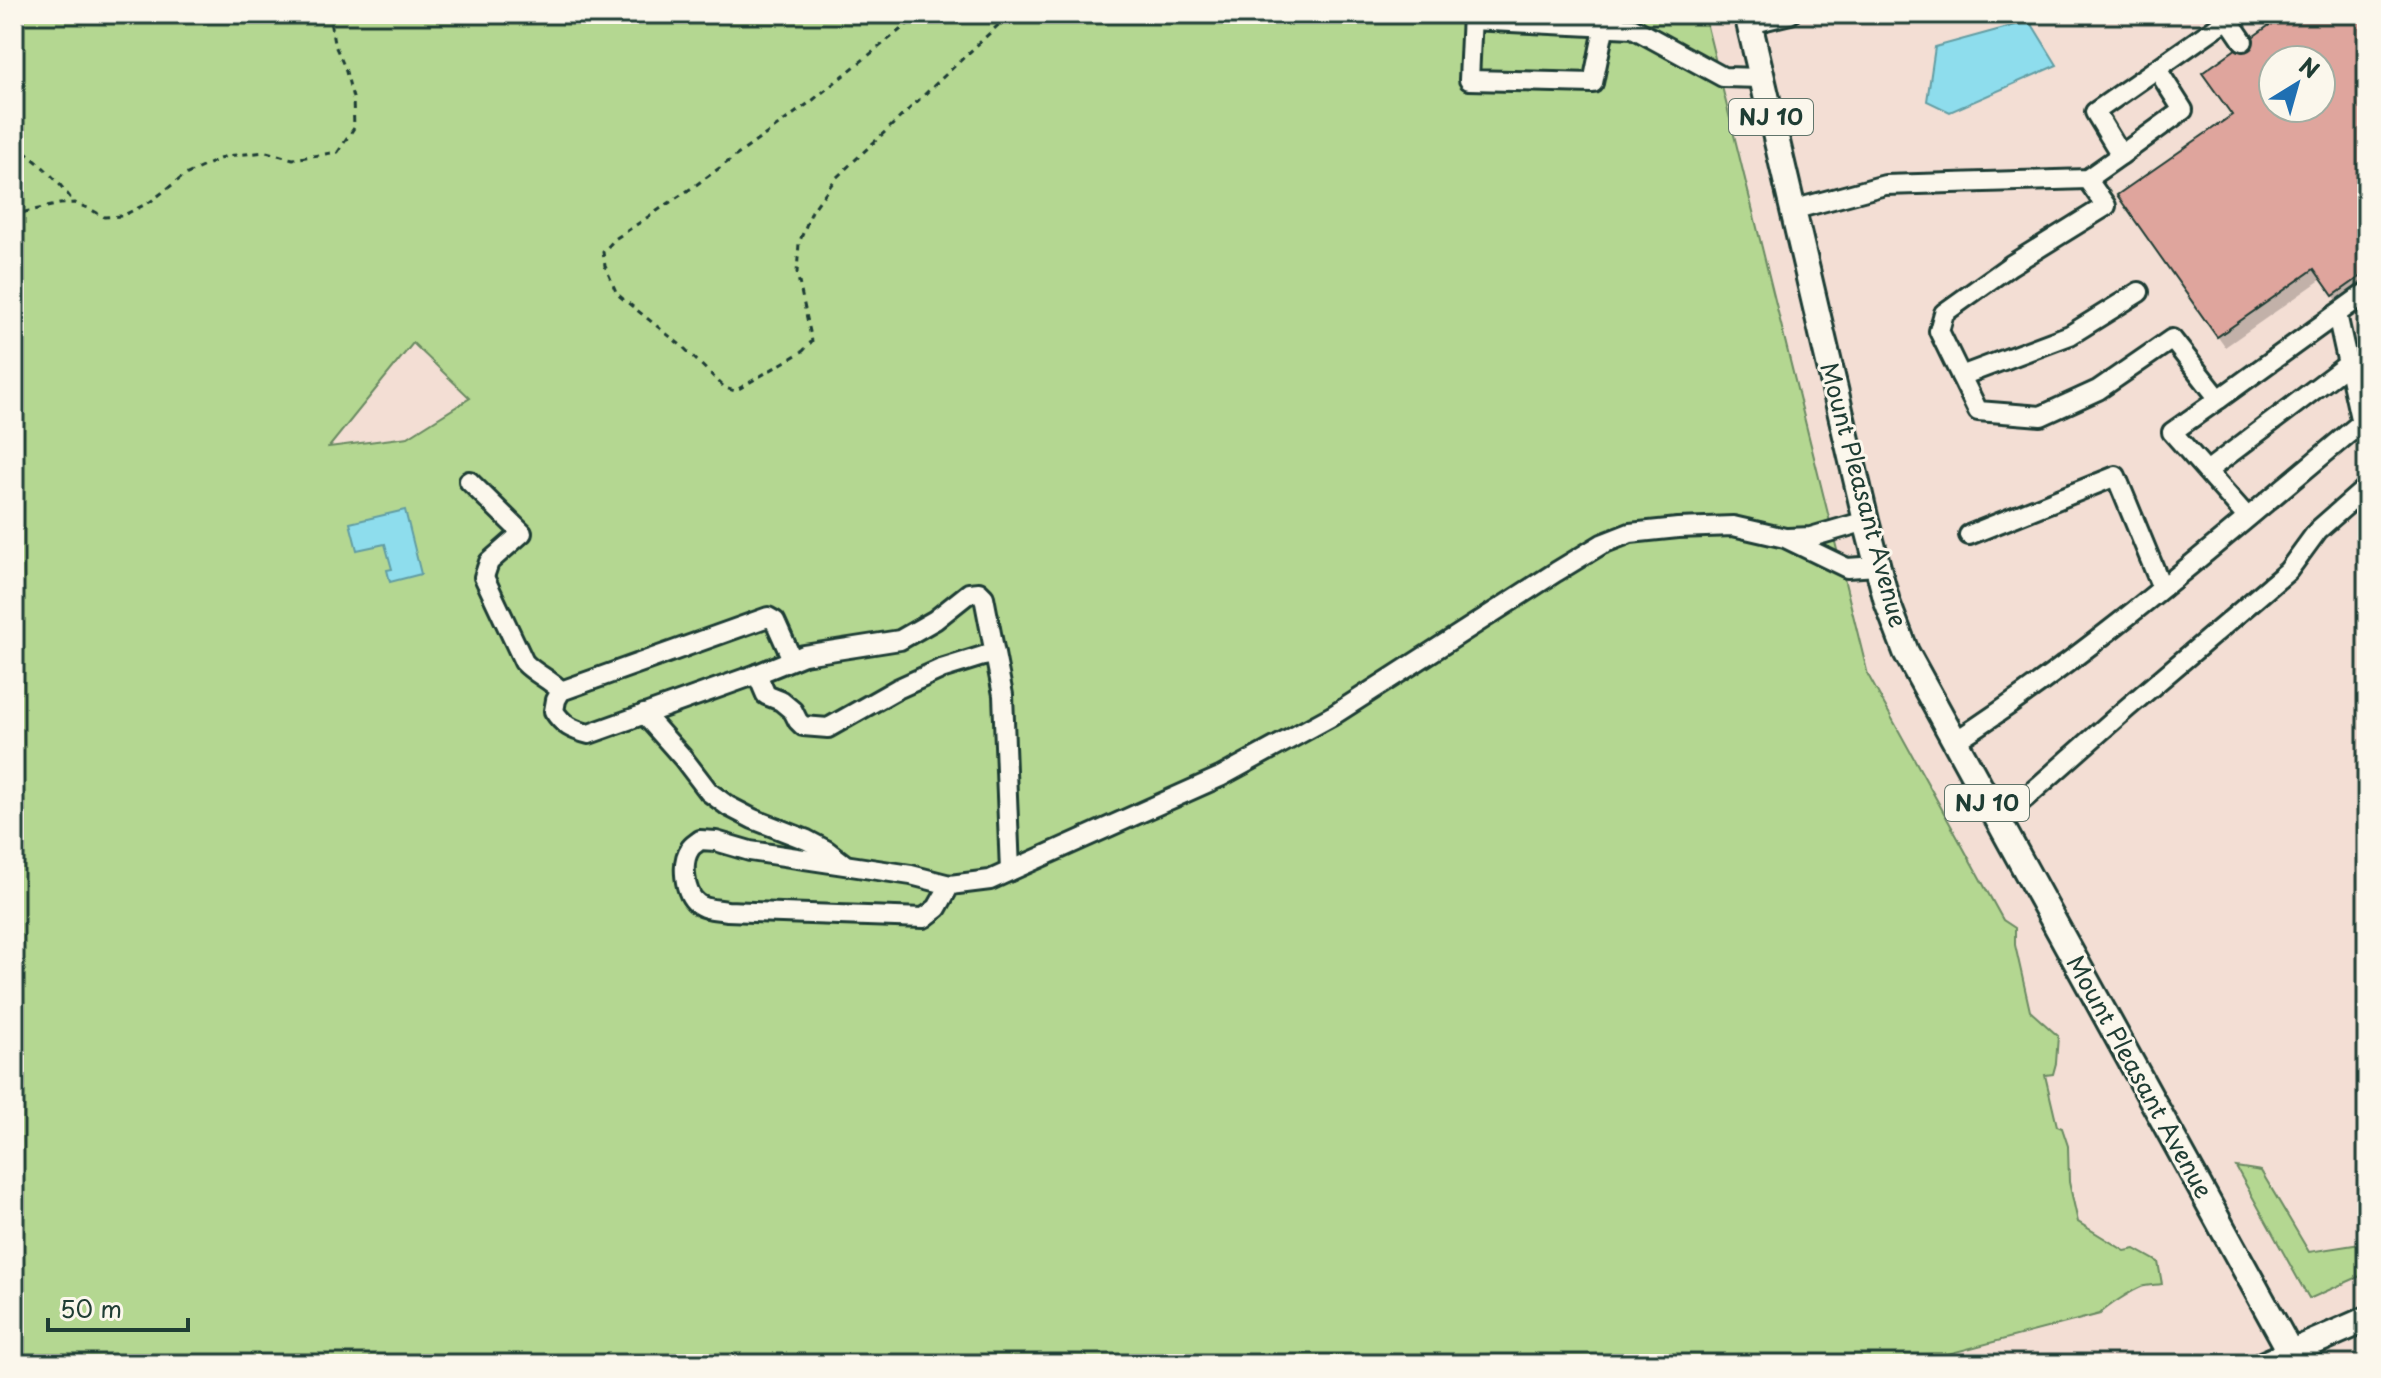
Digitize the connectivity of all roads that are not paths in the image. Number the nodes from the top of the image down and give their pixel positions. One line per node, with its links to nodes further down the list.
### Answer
1 (1790, 14): 4 (street)
2 (2232, 16): 6 (street); 7 (street)
3 (1471, 17): 5 (street); 5 (street)
4 (1748, 19): 8 (main road, Mount Pleasant Avenue / NJ 10)
5 (1606, 20): 8 (street)
6 (2243, 41)
7 (2157, 69): 9 (street); 9 (street)
8 (1762, 78): 11 (main road, Mount Pleasant Avenue / NJ 10)
9 (2121, 155): 10 (street)
10 (2087, 179): 11 (street); 16 (street)
11 (1792, 210): 22 (main road, Mount Pleasant Avenue / NJ 10)
12 (2139, 292): 16 (street)
13 (2367, 292): 14 (street)
14 (2337, 314): 15 (street); 17 (street)
15 (2348, 364): 18 (street); 21 (street)
16 (1961, 376): 17 (street)
17 (2219, 399): 18 (street)
18 (2207, 471): 21 (street)
19 (469, 481): 30 (street)
20 (2367, 487): 33 (street)
21 (2247, 517): 26 (street)
22 (1866, 521): 24 (street); 25 (main road, Mount Pleasant Avenue / NJ 10)
23 (1969, 535): 26 (street)
24 (1785, 538): 25 (street); 35 (street)
25 (1877, 566): 32 (main road, Mount Pleasant Avenue / NJ 10)
26 (2162, 588): 32 (street)
27 (995, 654): 28 (street); 29 (street); 35 (street)
28 (792, 659): 29 (street); 30 (street)
29 (757, 674): 31 (street)
30 (561, 691): 31 (street)
31 (644, 714): 34 (street)
32 (1954, 742): 33 (main road, Mount Pleasant Avenue / NJ 10)
33 (1998, 822): 38 (main road, Mount Pleasant Avenue / NJ 10)
34 (845, 864): 36 (street); 36 (street)
35 (1010, 871): 36 (street)
36 (950, 885)
37 (2367, 1319): 38 (main road)
38 (2294, 1358): 39 (main road)
39 (2264, 1364)

